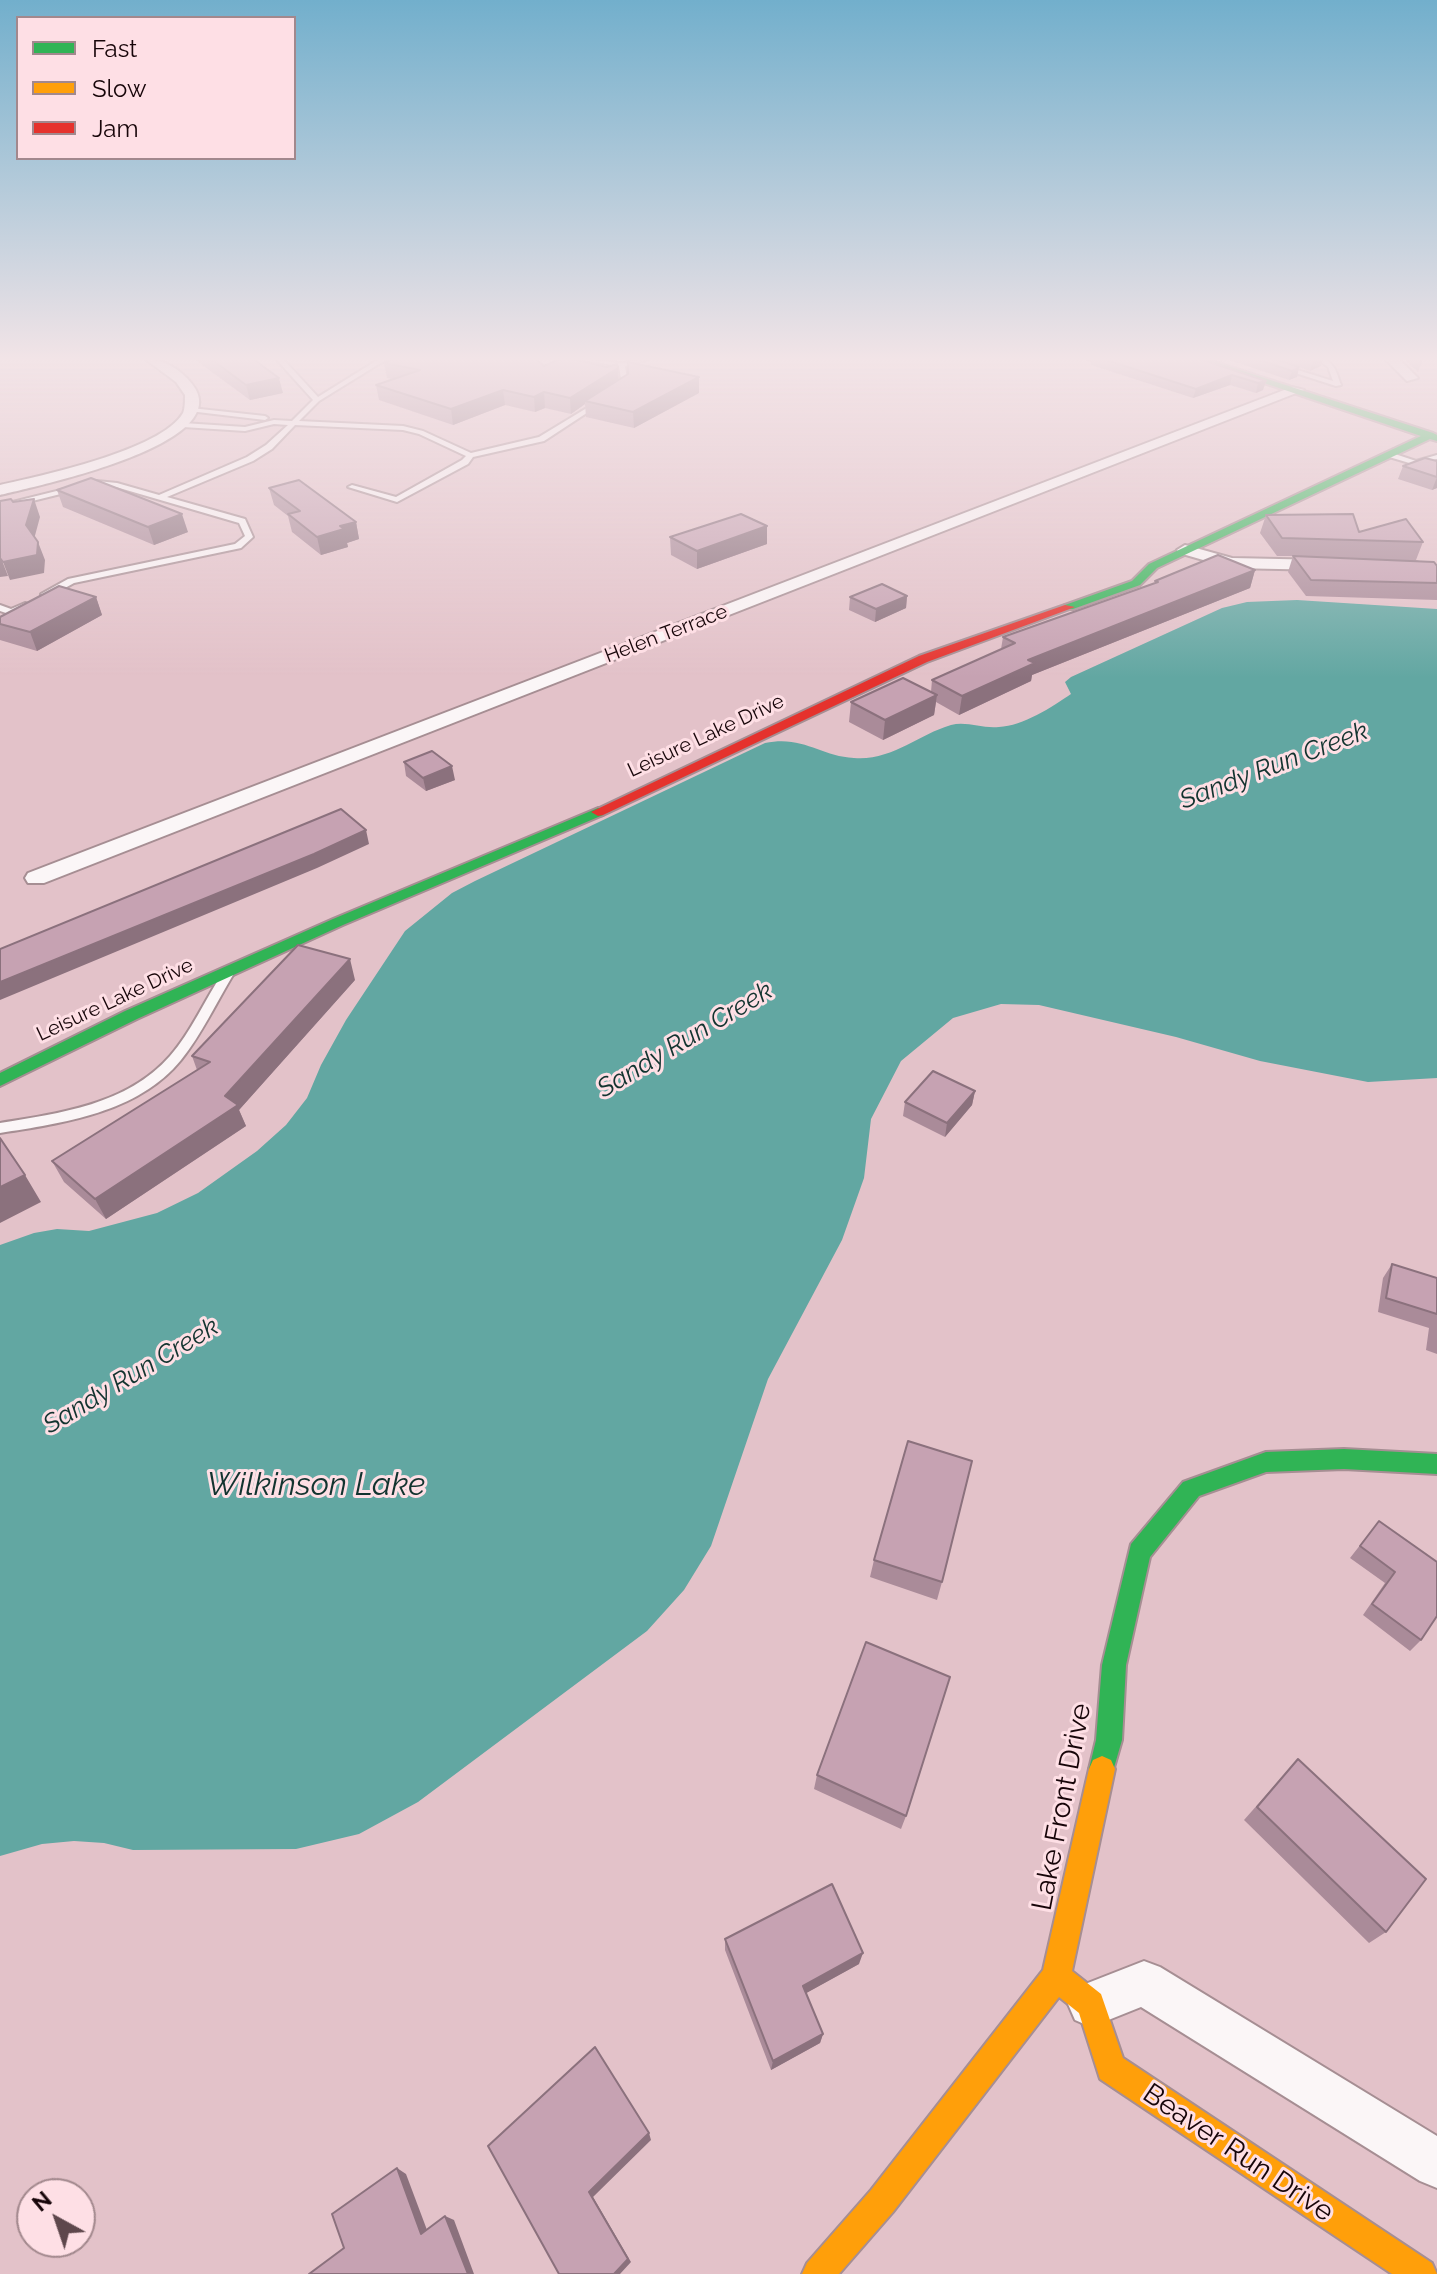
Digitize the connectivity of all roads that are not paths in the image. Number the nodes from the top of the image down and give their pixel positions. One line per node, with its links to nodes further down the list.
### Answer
1 (89, 465): 9 (street)
2 (236, 465): 10 (lane)
3 (459, 465): 8 (lane)
4 (1085, 465): 17 (street, Helen Terrace)
5 (1365, 465): 12 (street, Leisure Lake Drive)
6 (1422, 465): 7 (lane)
7 (1427, 467)
8 (352, 487)
9 (0, 490)
10 (160, 497): 11 (lane); 15 (lane)
11 (0, 507)
12 (1185, 550): 13 (street); 18 (street, Leisure Lake Drive)
13 (1337, 565)
14 (0, 608): 15 (lane)
15 (12, 612): 16 (lane)
16 (0, 619)
17 (36, 878)
18 (230, 970): 19 (street, Leisure Lake Drive); 20 (lane)
19 (0, 1080)
20 (0, 1128)
21 (1437, 1464): 22 (street, Lake Front Drive)
22 (1074, 1991): 23 (street); 24 (street, Lake Front Drive); 25 (street, Beaver Run Drive)
23 (1437, 2164)
24 (818, 2274)
25 (1421, 2274)

